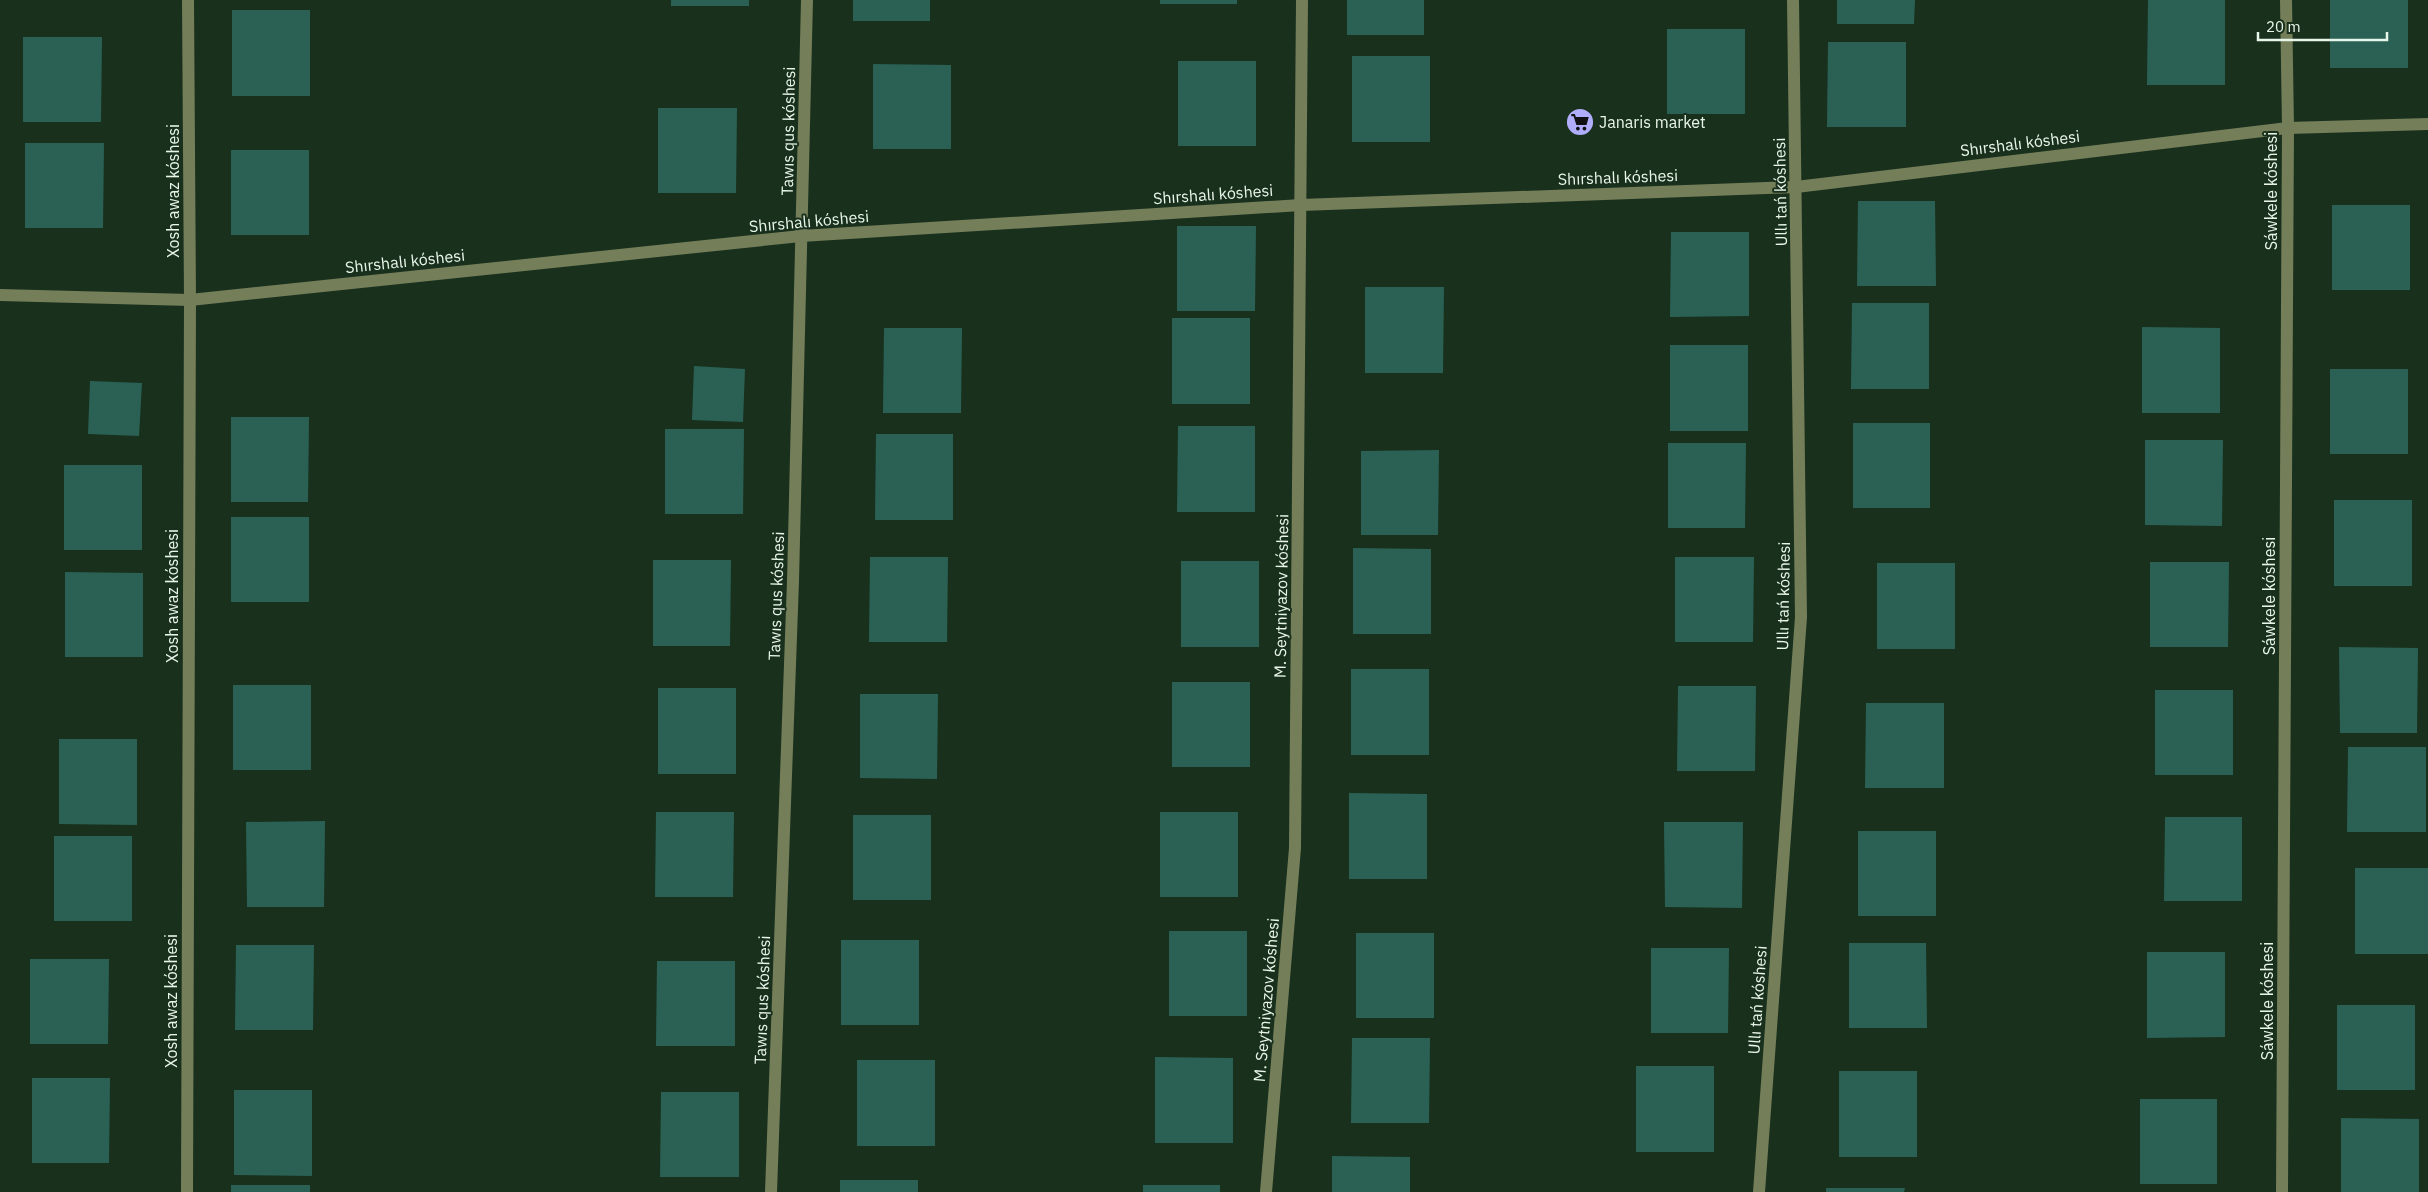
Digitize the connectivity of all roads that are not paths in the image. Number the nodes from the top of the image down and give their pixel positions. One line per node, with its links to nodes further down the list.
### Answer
1 (188, 0): 12 (street, Xosh awaz kóshesi)
2 (807, 0): 10 (street, Tawıs qus kóshesi)
3 (1302, 0): 9 (street, M. Seytniyazov kóshesi)
4 (1794, 0): 8 (street, Ullı tań kóshesi)
5 (2286, 0): 7 (street, Sáwkele kóshesi)
6 (2428, 124): 7 (street, Shırshalı kóshesi)
7 (2288, 128): 8 (street, Shırshalı kóshesi); 17 (street, Sáwkele kóshesi)
8 (1796, 187): 9 (street, Shırshalı kóshesi); 16 (street, Ullı tań kóshesi)
9 (1301, 205): 10 (street, Shırshalı kóshesi); 15 (street, M. Seytniyazov kóshesi)
10 (801, 236): 12 (street, Shırshalı kóshesi); 14 (street, Tawıs qus kóshesi)
11 (0, 295): 12 (street, Shırshalı kóshesi)
12 (190, 300): 13 (street, Xosh awaz kóshesi)
13 (186, 1192)
14 (771, 1192)
15 (1266, 1192)
16 (1759, 1192)
17 (2282, 1192)

